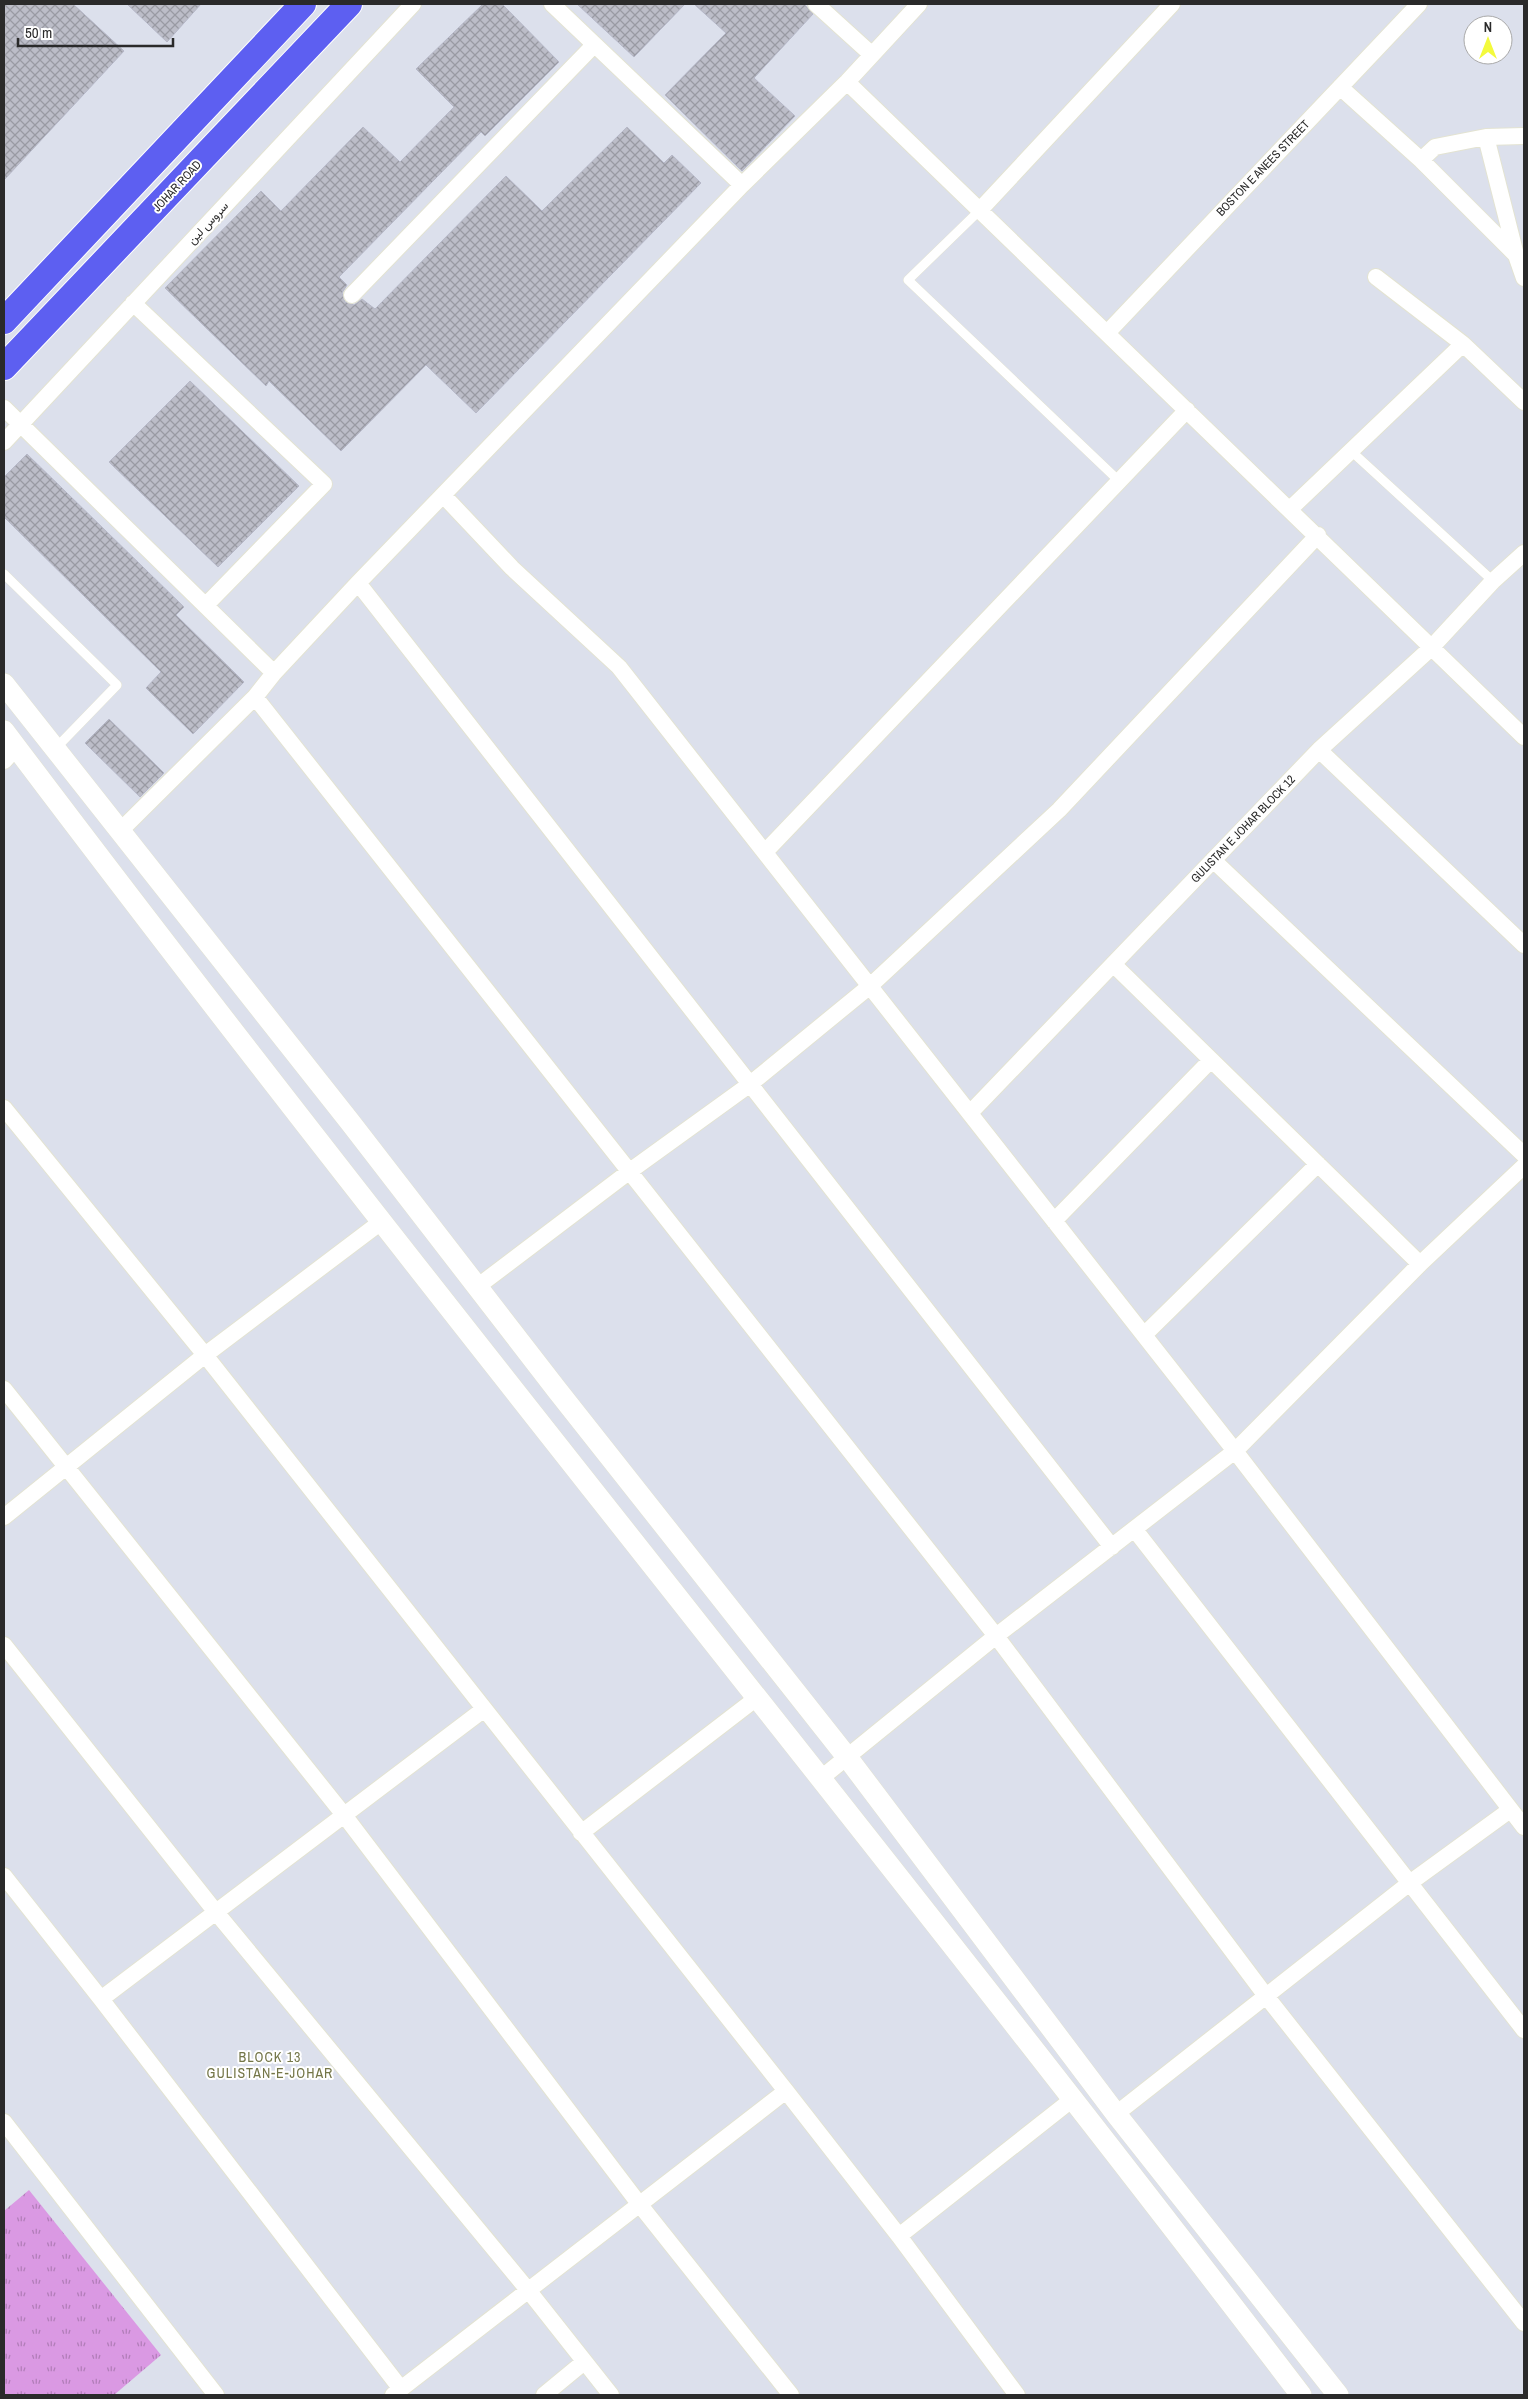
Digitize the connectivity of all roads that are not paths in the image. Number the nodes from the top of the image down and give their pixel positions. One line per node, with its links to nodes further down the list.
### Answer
1 (301, 4): 23 (main road)
2 (349, 4): 26 (main road, JOHAR ROAD)
3 (413, 4): 22 (street, سروس لین)
4 (552, 4): 9 (street)
5 (816, 4): 10 (street)
6 (919, 4): 10 (street)
7 (1172, 4): 17 (street)
8 (1419, 4): 12 (street, BOSTON E ANEES STREET)
9 (594, 45): 16 (street); 21 (street)
10 (871, 54): 11 (street)
11 (847, 82): 16 (street); 17 (street)
12 (1340, 87): 15 (street); 24 (street, BOSTON E ANEES STREET)
13 (1524, 136): 14 (street)
14 (1486, 137): 15 (street); 18 (street)
15 (1421, 160): 18 (street)
16 (742, 185): 34 (street)
17 (979, 211): 24 (street); 33 (lane)
18 (1516, 255): 20 (street)
19 (1376, 277): 25 (street)
20 (1524, 278)
21 (352, 294)
22 (133, 304): 30 (street, سروس لین); 41 (street)
23 (8, 309)
24 (1106, 333): 29 (street)
25 (1463, 344): 27 (street); 32 (street)
26 (4, 367)
27 (1524, 402)
28 (4, 408): 30 (street)
29 (1187, 410): 33 (street); 35 (street)
30 (20, 426): 31 (street, سروس لین); 41 (street)
31 (4, 442)
32 (1350, 450): 35 (street); 39 (lane)
33 (1119, 481): 51 (street)
34 (443, 495): 40 (street); 51 (street)
35 (1290, 509): 36 (street)
36 (1318, 535): 42 (street); 55 (street)
37 (1524, 554): 39 (street, GULISTAN E JOHAR BLOCK 12)
38 (4, 574): 48 (lane)
39 (1493, 581): 42 (street, GULISTAN E JOHAR BLOCK 12)
40 (358, 583): 43 (street); 57 (street)
41 (206, 605): 43 (street)
42 (1431, 648): 46 (street); 49 (street, GULISTAN E JOHAR BLOCK 12)
43 (274, 673): 45 (street)
44 (4, 684): 48 (street)
45 (255, 697): 50 (street); 63 (street)
46 (1524, 737)
47 (8, 747): 65 (street)
48 (54, 749): 50 (street)
49 (1319, 750): 52 (street, GULISTAN E JOHAR BLOCK 12); 53 (street)
50 (119, 832): 67 (street)
51 (766, 852): 55 (street)
52 (1213, 860): 54 (street, GULISTAN E JOHAR BLOCK 12); 60 (street)
53 (1524, 945)
54 (1114, 964): 56 (street); 59 (street, GULISTAN E JOHAR BLOCK 12)
55 (870, 986): 57 (street); 59 (street)
56 (1211, 1060): 61 (street); 64 (street)
57 (749, 1084): 63 (street); 77 (street)
58 (4, 1108): 69 (street)
59 (970, 1114): 64 (street)
60 (1524, 1155)
61 (1318, 1164): 66 (street); 68 (street)
62 (1524, 1166): 66 (street)
63 (630, 1171): 67 (street); 78 (street)
64 (1054, 1220): 68 (street)
65 (381, 1222): 69 (street); 72 (street)
66 (1420, 1264): 73 (street)
67 (477, 1287): 70 (street)
68 (1144, 1336): 73 (street)
69 (205, 1355): 74 (street); 81 (street)
70 (546, 1377): 72 (street); 82 (street)
71 (4, 1389): 74 (street)
72 (521, 1398): 80 (street)
73 (1235, 1451): 76 (street); 84 (street)
74 (66, 1465): 75 (street); 85 (street)
75 (4, 1517)
76 (1135, 1530): 77 (street); 89 (street)
77 (1112, 1546): 78 (street)
78 (996, 1636): 82 (street); 91 (street)
79 (4, 1645): 90 (street)
80 (758, 1697): 83 (street); 87 (street)
81 (483, 1710): 85 (street); 87 (street)
82 (847, 1757): 83 (street); 96 (street)
83 (820, 1778): 95 (street)
84 (1510, 1810): 86 (street); 89 (street)
85 (344, 1815): 90 (street); 98 (street)
86 (1524, 1828)
87 (581, 1833): 94 (street)
88 (4, 1876): 92 (street)
89 (1411, 1882): 91 (street); 93 (street)
90 (215, 1911): 92 (street); 102 (street)
91 (1266, 1996): 96 (street); 103 (street)
92 (101, 1999): 105 (street)
93 (1524, 2030)
94 (786, 2091): 98 (street); 101 (street)
95 (1074, 2098): 100 (street); 101 (street)
96 (1116, 2114): 99 (street)
97 (4, 2122): 106 (street)
98 (640, 2205): 102 (street); 109 (street)
99 (1199, 2218): 100 (street); 112 (street)
100 (1178, 2234): 111 (street)
101 (899, 2236): 110 (street)
102 (528, 2290): 104 (street); 105 (street)
103 (1524, 2323)
104 (584, 2362): 107 (street); 108 (street)
105 (397, 2392)
106 (216, 2395)
107 (544, 2395)
108 (611, 2395)
109 (791, 2395)
110 (1017, 2395)
111 (1301, 2395)
112 (1338, 2395)

